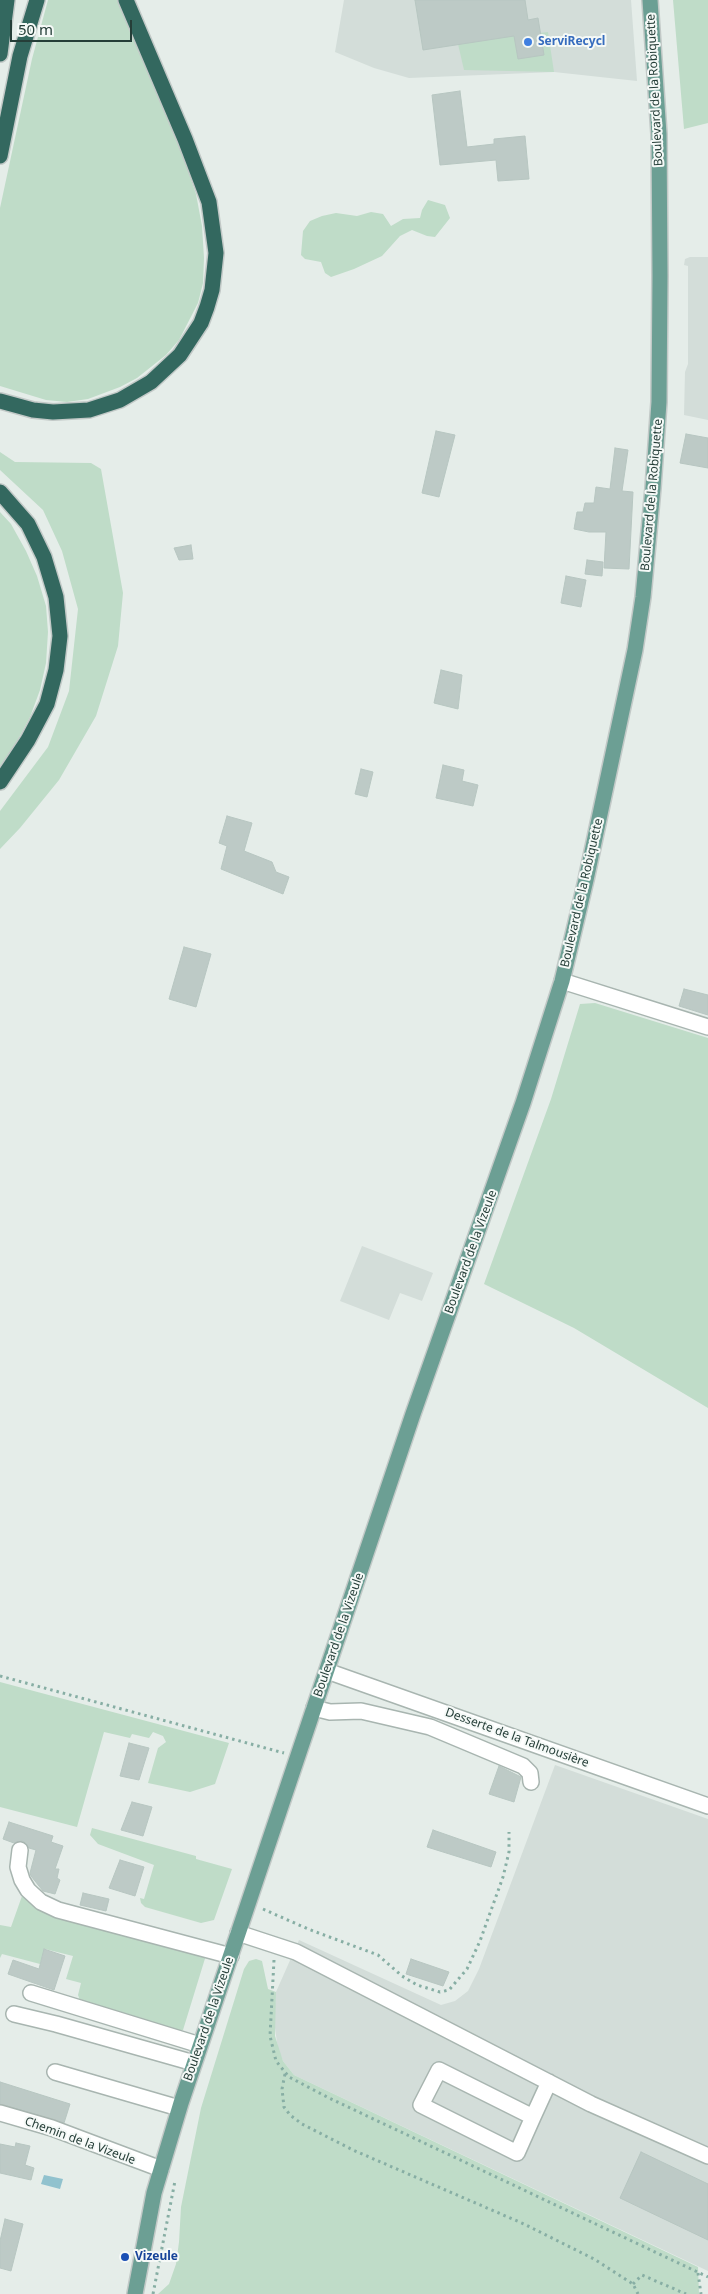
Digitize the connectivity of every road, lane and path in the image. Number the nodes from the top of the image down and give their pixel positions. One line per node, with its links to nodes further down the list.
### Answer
1 (6, 0): 5 (highway)
2 (37, 0): 6 (highway)
3 (126, 0): 7 (highway)
4 (650, 0): 10 (main road, Boulevard de la Robiquette)
5 (0, 54)
6 (0, 156)
7 (0, 401)
8 (0, 492): 9 (highway)
9 (0, 782)
10 (562, 981): 11 (street); 12 (main road, Boulevard de la Vizeule)
11 (708, 1027)
12 (326, 1671): 14 (main road, Boulevard de la Vizeule); 17 (street, Desserte de la Talmousière)
13 (0, 1676): 15 (path)
14 (314, 1708): 15 (main road, Boulevard de la Vizeule); 16 (street)
15 (297, 1757): 20 (main road, Boulevard de la Vizeule)
16 (531, 1782)
17 (708, 1806)
18 (509, 1832): 20 (path)
19 (20, 1850): 23 (street)
20 (248, 1904): 21 (main road, Boulevard de la Vizeule)
21 (238, 1933): 22 (street); 23 (main road, Boulevard de la Vizeule)
22 (274, 1944): 29 (path); 30 (street)
23 (231, 1956): 26 (main road, Boulevard de la Vizeule)
24 (31, 1993): 26 (street)
25 (14, 2014): 27 (street)
26 (200, 2045): 27 (main road, Boulevard de la Vizeule)
27 (194, 2063): 31 (main road, Boulevard de la Vizeule)
28 (55, 2072): 31 (street)
29 (285, 2074): 37 (path); 39 (path)
30 (549, 2082): 33 (street); 34 (street)
31 (180, 2108): 35 (main road, Boulevard de la Vizeule)
32 (0, 2113): 35 (street, Chemin de la Vizeule)
33 (533, 2117): 33 (street)
34 (708, 2156)
35 (161, 2169): 40 (main road, Boulevard de la Vizeule)
36 (177, 2173): 41 (path)
37 (698, 2273): 38 (path); 44 (path)
38 (708, 2277)
39 (633, 2284): 42 (path); 43 (path)
40 (135, 2294)
41 (153, 2294)
42 (638, 2294)
43 (686, 2294)
44 (701, 2294)

